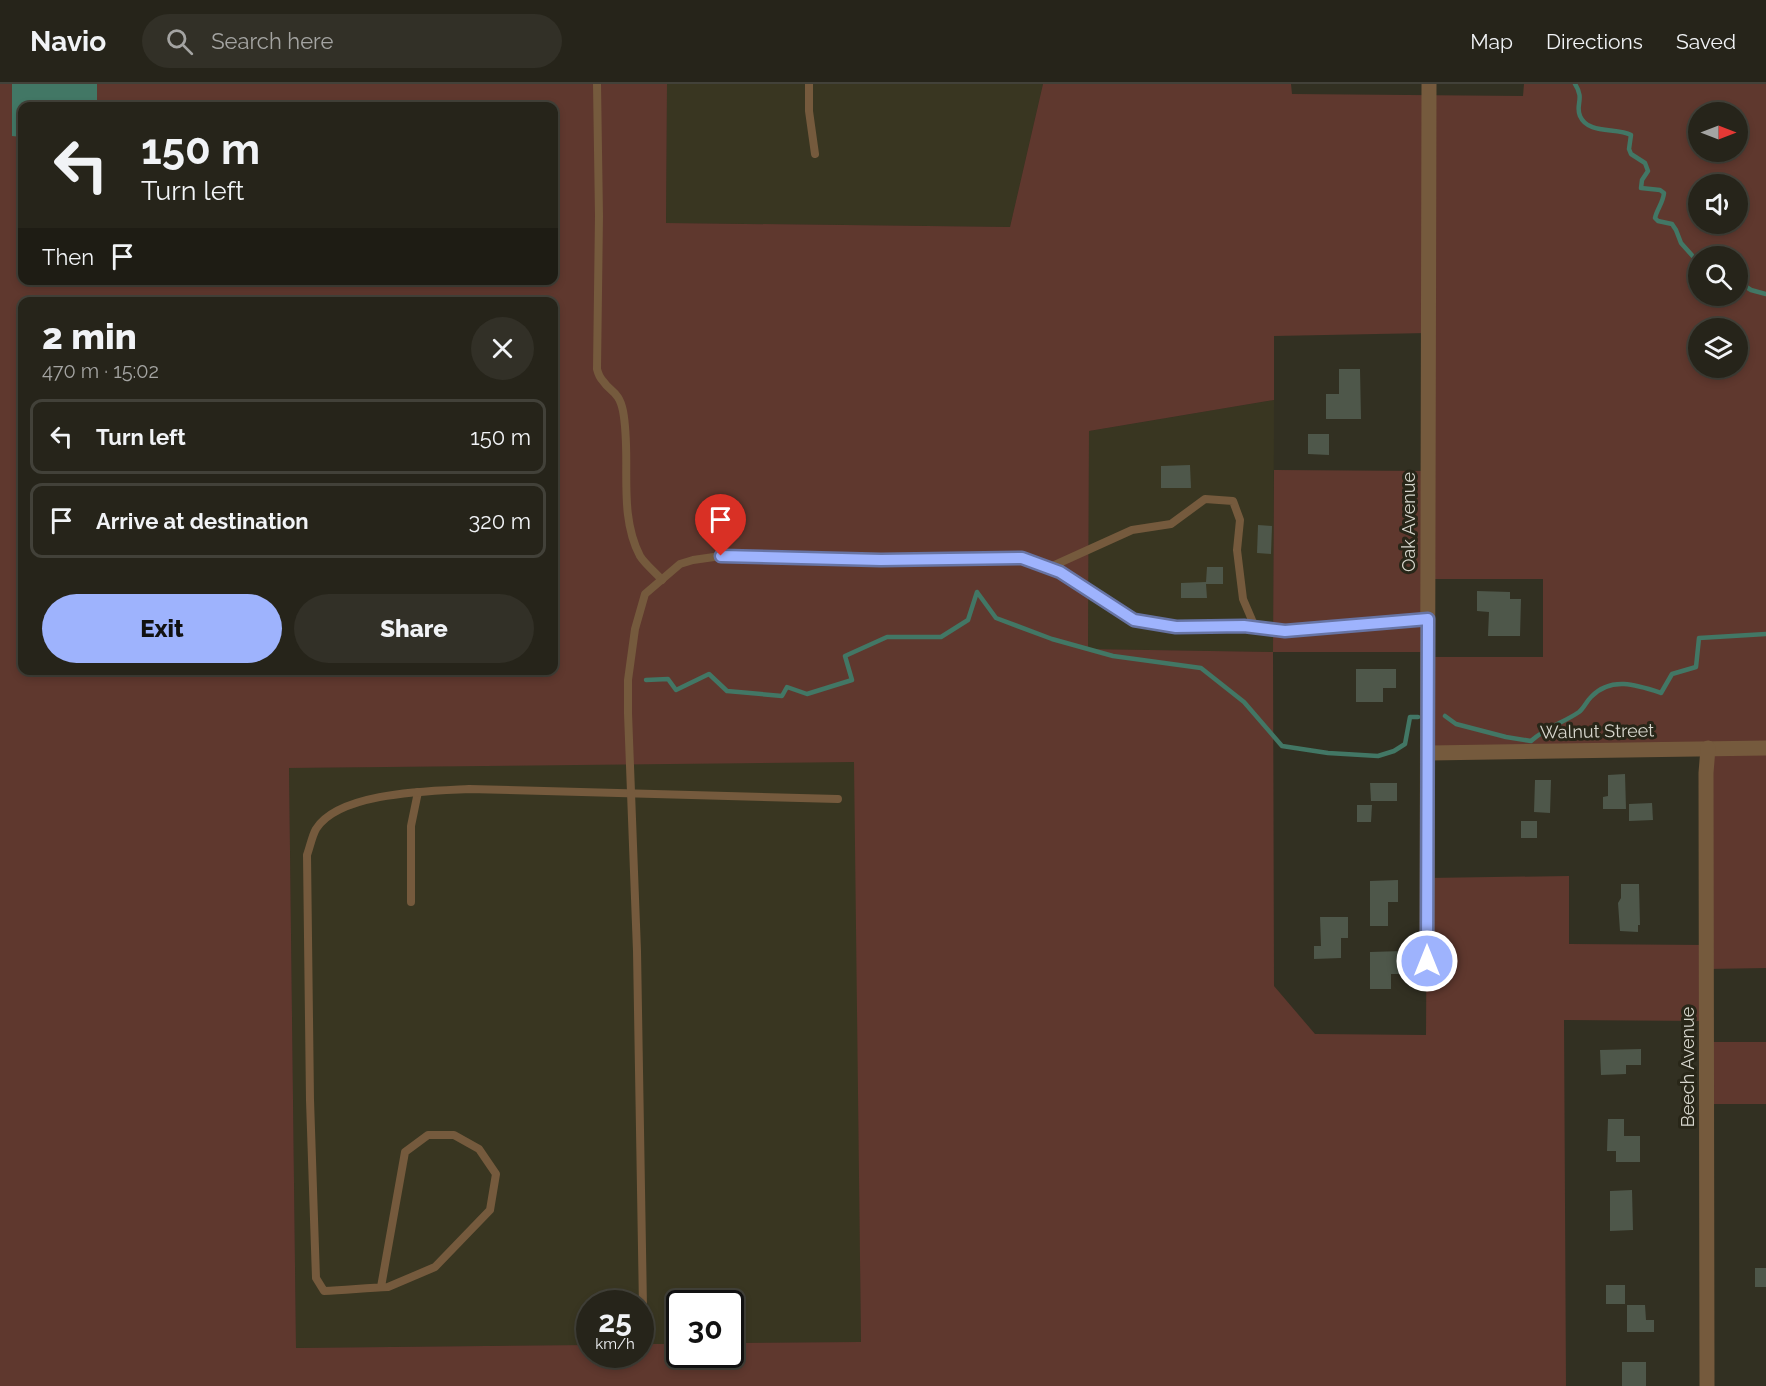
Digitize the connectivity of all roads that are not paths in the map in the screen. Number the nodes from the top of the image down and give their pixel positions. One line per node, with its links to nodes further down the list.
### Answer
1 (597, 84): 6 (lane)
2 (809, 84): 4 (lane)
3 (1429, 84): 7 (street, Oak Avenue)
4 (815, 154)
5 (1048, 568): 6 (lane); 8 (lane); 8 (lane)
6 (662, 579): 13 (lane)
7 (1428, 619): 8 (lane); 11 (street, Oak Avenue)
8 (1255, 627)
9 (1708, 748): 10 (street, Walnut Street); 11 (street, Walnut Street); 19 (street, Beech Avenue)
10 (1766, 748)
11 (1429, 753): 16 (street, Oak Avenue)
12 (418, 792): 13 (lane); 15 (lane); 17 (lane)
13 (632, 794): 14 (lane); 18 (lane)
14 (838, 799)
15 (411, 902)
16 (1427, 961)
17 (381, 1287): 17 (lane)
18 (643, 1290)
19 (1707, 1386)

